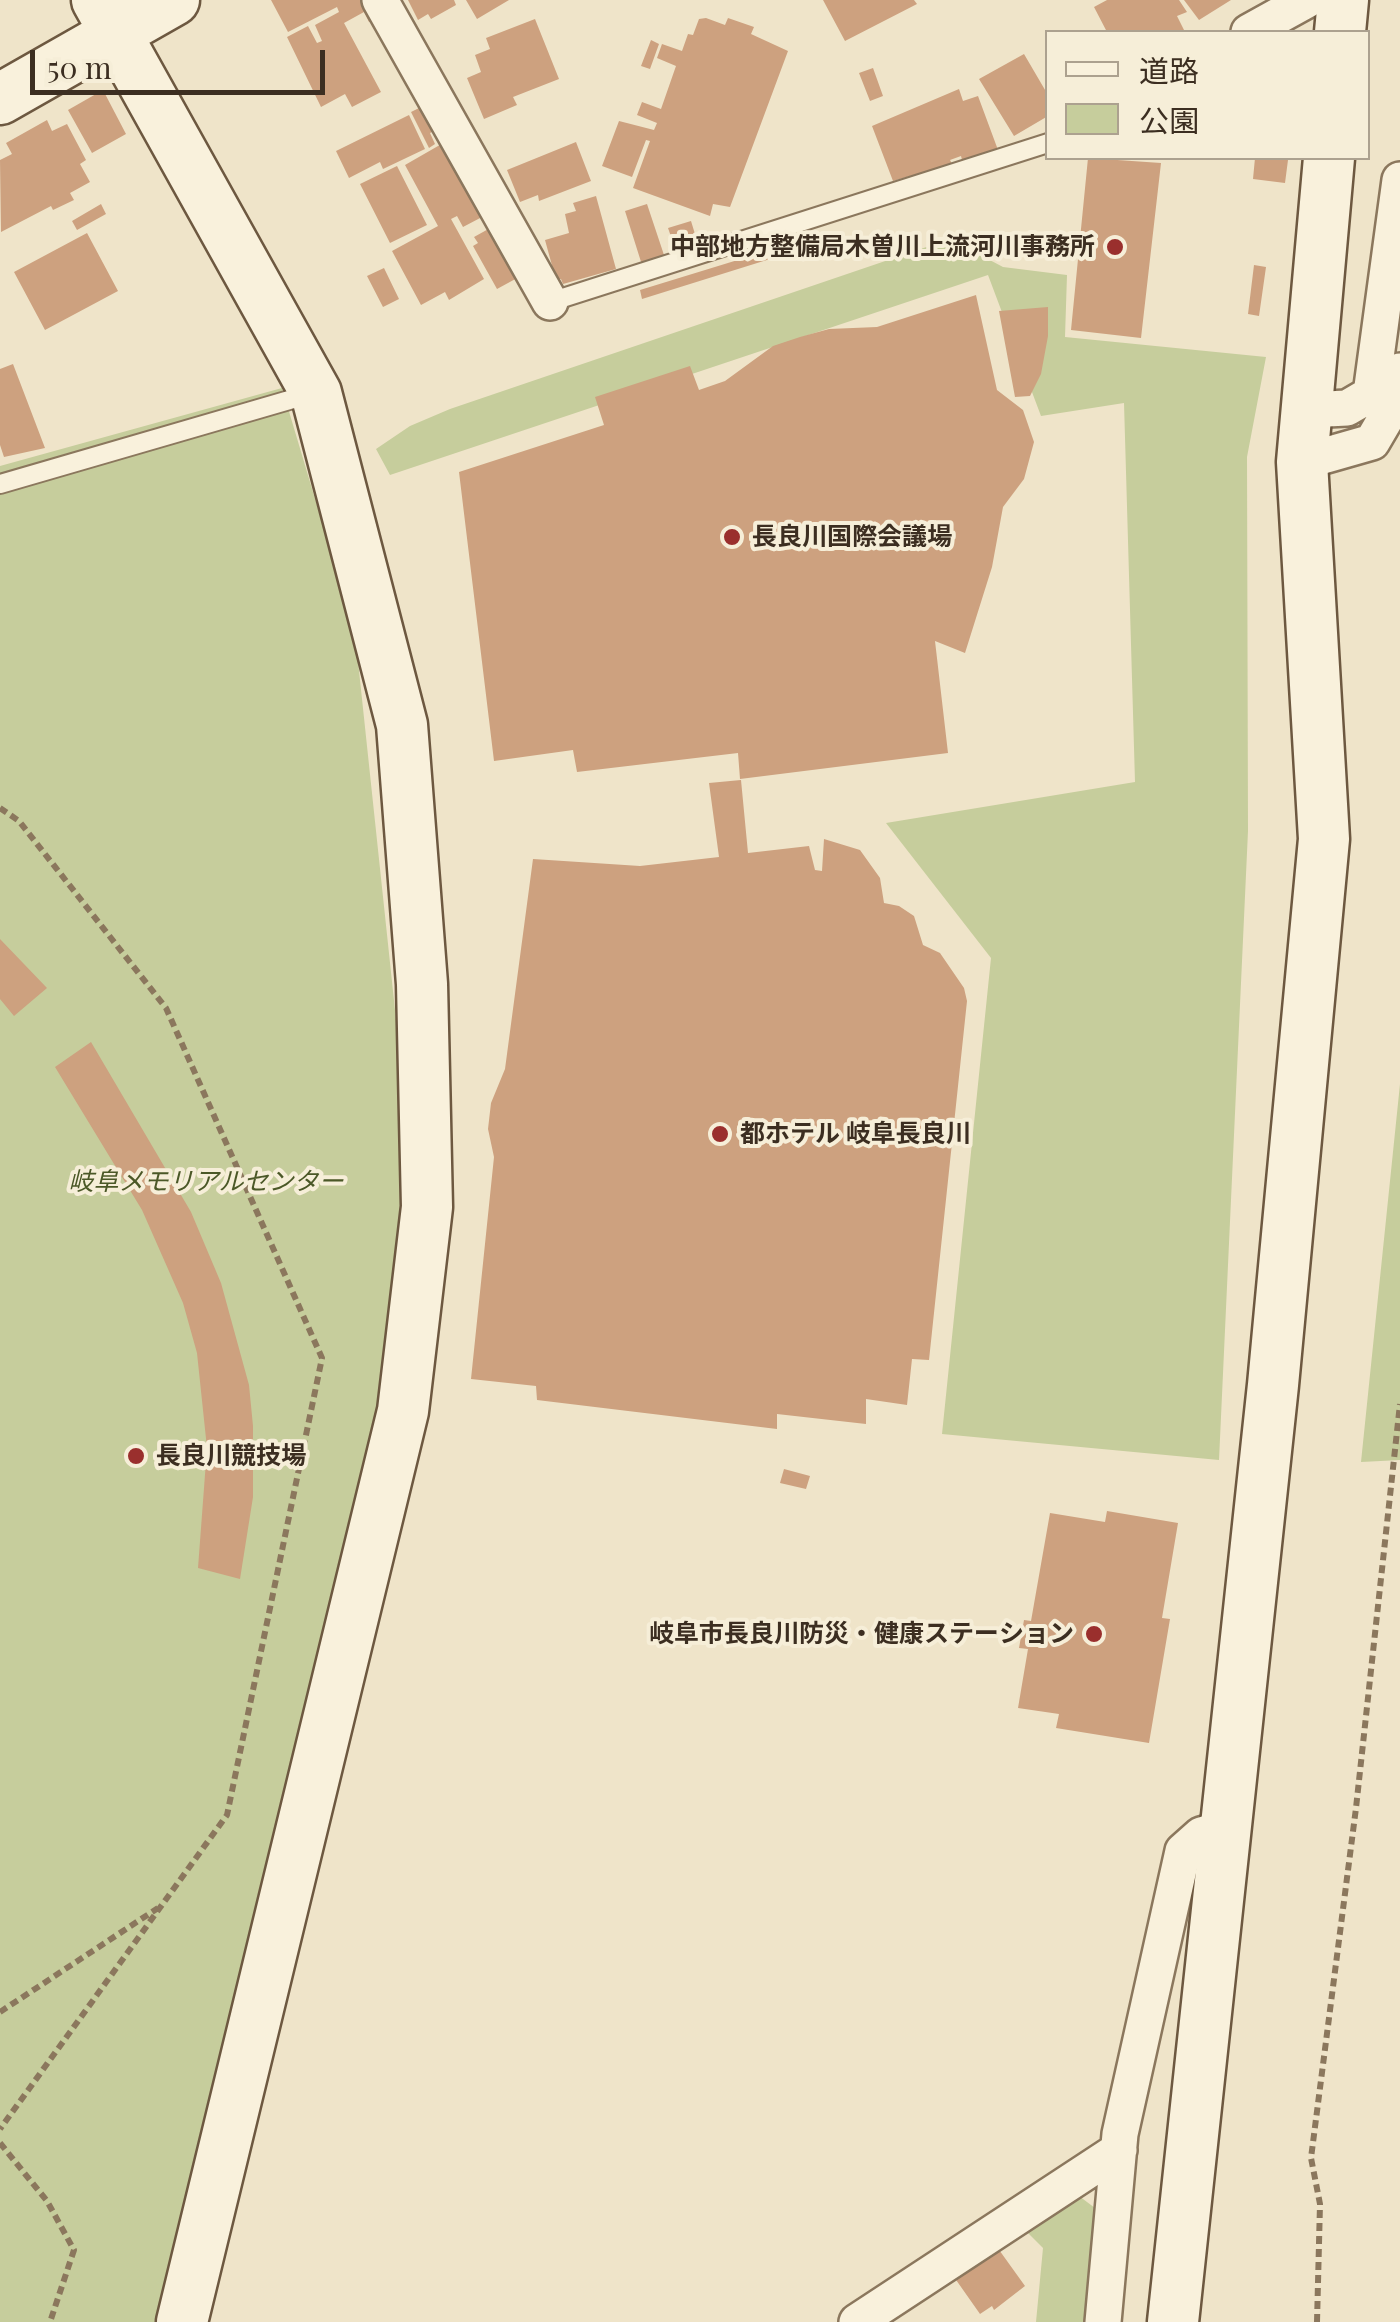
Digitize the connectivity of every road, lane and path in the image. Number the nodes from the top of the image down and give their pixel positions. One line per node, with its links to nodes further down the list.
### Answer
1 (174, 0): 5 (street)
2 (380, 0): 12 (street)
3 (1308, 0): 6 (street)
4 (1343, 0): 7 (street)
5 (106, 15): 8 (street); 14 (street)
6 (1253, 30)
7 (1340, 30)
8 (0, 99)
9 (1045, 144): 12 (lane)
10 (1329, 160): 15 (street)
11 (1400, 180): 15 (street)
12 (550, 302)
13 (1400, 371): 16 (street)
14 (316, 393): 17 (lane); 28 (street)
15 (1307, 410): 16 (street)
16 (1302, 462): 20 (street)
17 (0, 484)
18 (0, 808): 21 (path)
19 (1400, 1404): 31 (path)
20 (1224, 1828): 25 (street); 30 (street)
21 (162, 1906): 22 (path); 23 (path)
22 (0, 2012)
23 (0, 2129)
24 (0, 2143): 27 (path)
25 (1119, 2150): 26 (street); 29 (street)
26 (877, 2317)
27 (50, 2322)
28 (182, 2322)
29 (1102, 2322)
30 (1174, 2322)
31 (1318, 2322)

